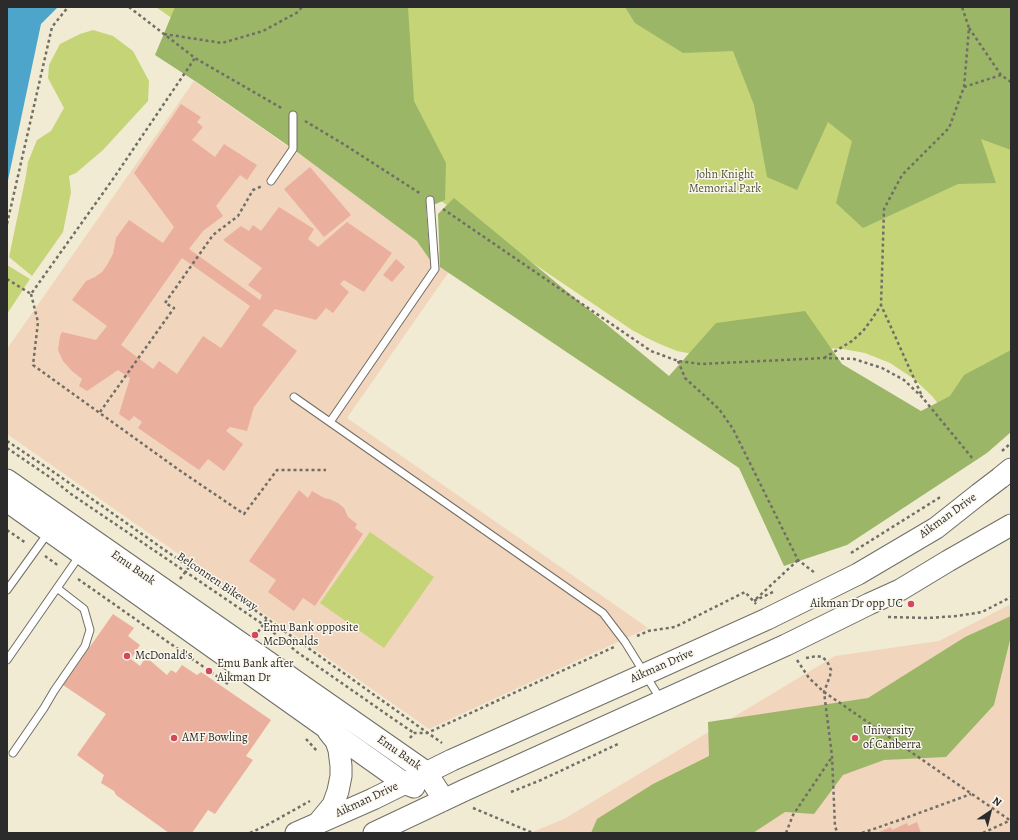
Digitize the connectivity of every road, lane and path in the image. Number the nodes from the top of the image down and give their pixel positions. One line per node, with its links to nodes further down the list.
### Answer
1 (68, 7): 14 (path)
2 (128, 7): 6 (path)
3 (302, 7): 6 (path)
4 (962, 7): 5 (path)
5 (969, 28): 8 (path); 10 (path)
6 (163, 34): 7 (path)
7 (195, 58): 11 (path); 17 (path)
8 (1001, 75): 9 (path); 10 (path)
9 (1011, 82)
10 (964, 87): 18 (path)
11 (293, 115): 12 (lane); 13 (path)
12 (271, 181): 23 (path)
13 (430, 200): 20 (path); 24 (lane)
14 (7, 224)
15 (8, 280): 16 (path); 17 (path)
16 (7, 284)
17 (31, 294): 23 (path)
18 (881, 305): 19 (path); 22 (path)
19 (824, 358): 20 (path); 22 (path)
20 (678, 361): 39 (path)
21 (294, 397): 24 (lane)
22 (922, 397): 27 (path)
23 (100, 412): 28 (path)
24 (330, 422): 53 (lane)
25 (7, 441): 50 (path)
26 (7, 448): 51 (path, Belconnen Bikeway)
27 (973, 459)
28 (326, 470)
29 (1005, 474): 55 (main road, Aikman Drive, bridge)
30 (7, 480): 36 (main road, Emu Bank)
31 (942, 496): 38 (path)
32 (7, 501): 35 (main road, Emu Bank)
33 (1008, 526): 58 (main road)
34 (7, 530): 37 (path)
35 (49, 531): 36 (main road, Emu Bank); 37 (lane)
36 (86, 546): 41 (lane); 59 (main road, Emu Bank); 64 (main road, Emu Bank)
37 (36, 550): 41 (path); 46 (lane)
38 (851, 553)
39 (798, 560): 42 (path); 48 (path)
40 (821, 570): 42 (path)
41 (68, 572): 44 (lane); 56 (path)
42 (815, 573): 43 (path)
43 (808, 576)
44 (57, 588): 54 (lane); 62 (lane)
45 (781, 588): 48 (path)
46 (7, 590)
47 (1011, 597): 49 (path)
48 (754, 601): 53 (path)
49 (882, 617)
50 (267, 619): 51 (path); 60 (path)
51 (263, 625): 52 (path); 60 (path, Belconnen Bikeway)
52 (255, 636)
53 (625, 642): 55 (lane); 60 (path)
54 (7, 660)
55 (645, 674): 58 (lane); 64 (main road, Aikman Drive)
56 (228, 684)
57 (824, 692): 57 (path); 63 (path); 66 (path)
58 (662, 702): 68 (main road)
59 (325, 727): 65 (main road, Emu Bank); 71 (main road)
60 (427, 733): 61 (path)
61 (445, 745)
62 (14, 753)
63 (832, 756): 76 (path); 77 (path)
64 (426, 772): 65 (main road, Aikman Drive); 68 (main road, Emu Bank)
65 (404, 783): 68 (main road, Emu Bank); 71 (main road, Aikman Drive)
66 (971, 794): 70 (path); 78 (path)
67 (315, 798): 72 (path)
68 (444, 800): 74 (main road)
69 (474, 808): 75 (path)
70 (1010, 821): 79 (path)
71 (319, 822): 73 (main road, Aikman Drive)
72 (250, 833)
73 (296, 833)
74 (374, 833)
75 (533, 833)
76 (786, 833)
77 (838, 833)
78 (862, 833)
79 (983, 833)

